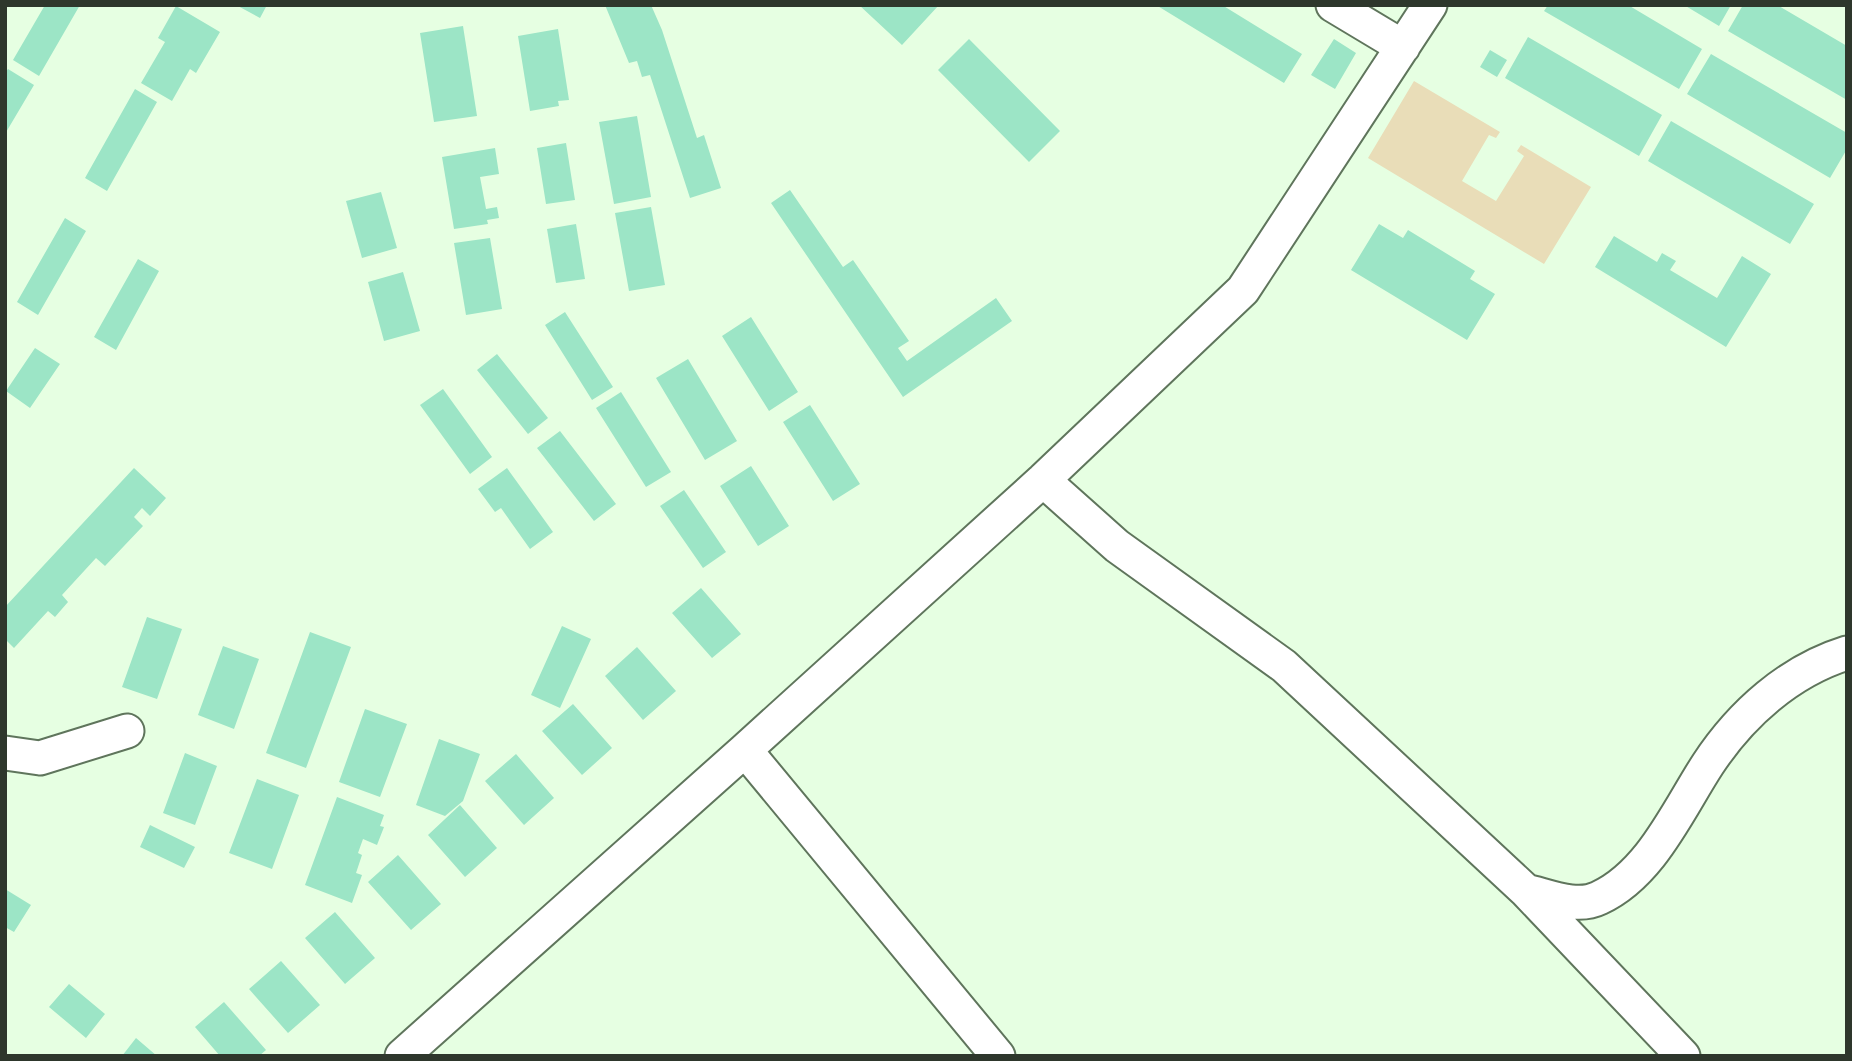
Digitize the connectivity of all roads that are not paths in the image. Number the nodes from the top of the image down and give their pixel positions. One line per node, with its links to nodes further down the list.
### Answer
1 (1333, 5): 3 (street)
2 (1430, 5): 3 (street)
3 (1403, 47): 4 (street)
4 (1043, 480): 7 (street); 9 (street)
5 (1847, 653): 9 (street)
6 (127, 731): 8 (street)
7 (745, 750): 10 (street); 11 (street)
8 (5, 753)
9 (1526, 891): 12 (street)
10 (402, 1056)
11 (998, 1056)
12 (1683, 1056)

